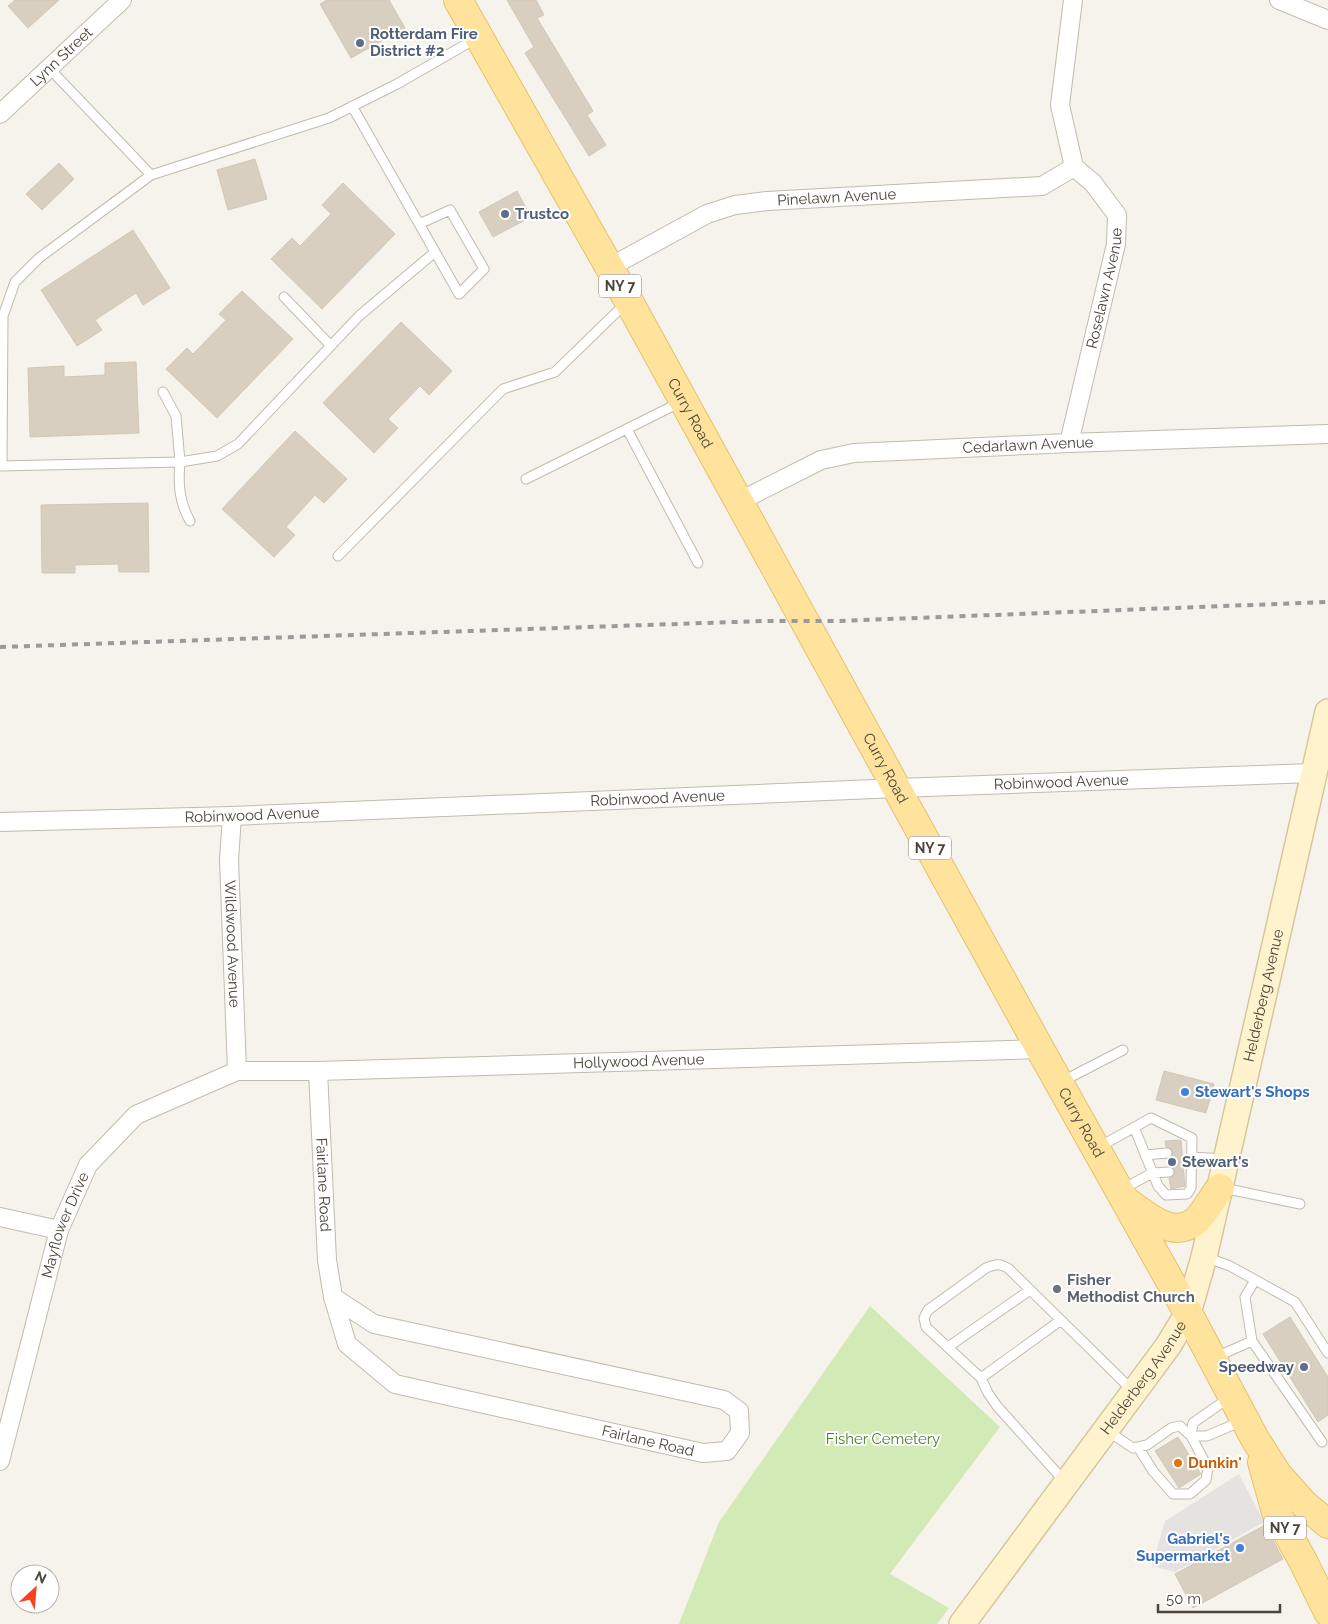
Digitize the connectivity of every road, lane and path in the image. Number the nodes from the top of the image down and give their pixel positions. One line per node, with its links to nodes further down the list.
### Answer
1 (122, 0): 7 (street, Lynn Street)
2 (458, 0): 6 (main road, Curry Road / NY 7)
3 (1073, 0): 10 (street)
4 (1279, 0): 5 (street)
5 (1328, 20)
6 (479, 37): 8 (lane); 14 (main road, Curry Road / NY 7)
7 (49, 68): 9 (street, Lynn Street); 11 (lane)
8 (352, 106): 11 (lane); 12 (lane)
9 (0, 114)
10 (1074, 167): 14 (street, Pinelawn Avenue); 22 (street, Roselawn Avenue)
11 (151, 174): 24 (lane)
12 (419, 224): 13 (lane); 13 (lane)
13 (435, 252): 17 (lane)
14 (610, 267): 16 (main road, Curry Road / NY 7)
15 (284, 297): 17 (lane)
16 (628, 300): 19 (main road, Curry Road / NY 7); 28 (lane)
17 (331, 346): 23 (lane)
18 (163, 392): 23 (lane)
19 (684, 401): 20 (lane); 26 (main road, Curry Road / NY 7)
20 (627, 429): 25 (lane); 29 (lane)
21 (1328, 434): 22 (street, Cedarlawn Avenue)
22 (1069, 443): 26 (street, Cedarlawn Avenue)
23 (180, 462): 24 (lane); 27 (lane)
24 (1, 466)
25 (526, 479)
26 (738, 502): 32 (main road, Curry Road / NY 7)
27 (190, 521)
28 (338, 556)
29 (698, 563)
30 (1328, 712): 31 (street, Helderberg Avenue)
31 (1318, 772): 32 (street, Robinwood Avenue); 45 (street, Helderberg Avenue)
32 (898, 788): 33 (street, Robinwood Avenue); 35 (main road, Curry Road / NY 7)
33 (232, 816): 34 (street, Robinwood Avenue); 37 (street, Wildwood Avenue)
34 (0, 822)
35 (1040, 1050): 38 (street, Hollywood Avenue); 39 (main road, Curry Road / NY 7)
36 (1123, 1050): 39 (lane)
37 (237, 1070): 38 (street, Hollywood Avenue); 52 (street, Mayflower Drive)
38 (318, 1071): 56 (street, Fairlane Road)
39 (1059, 1083): 41 (main road, Curry Road / NY 7)
40 (1134, 1127): 41 (lane); 43 (lane); 44 (lane)
41 (1096, 1148): 49 (main road, Curry Road / NY 7)
42 (1167, 1153): 44 (lane)
43 (1189, 1153): 45 (lane); 47 (lane)
44 (1146, 1156): 47 (lane)
45 (1227, 1159): 48 (street, Helderberg Avenue)
46 (1169, 1172): 47 (lane)
47 (1152, 1173): 49 (lane)
48 (1220, 1188): 49 (main road); 50 (lane); 53 (street, Helderberg Avenue)
49 (1123, 1196): 57 (main road, Curry Road / NY 7)
50 (1300, 1204)
51 (0, 1217): 52 (street)
52 (58, 1230): 71 (street, Mayflower Drive)
53 (1204, 1257): 54 (lane); 57 (street, Helderberg Avenue)
54 (1255, 1280): 59 (lane); 61 (lane)
55 (1030, 1290): 58 (lane); 60 (lane); 60 (lane)
56 (333, 1297): 56 (street, Fairlane Road)
57 (1188, 1313): 62 (main road, Curry Road / NY 7); 64 (street, Helderberg Avenue)
58 (1061, 1320): 63 (lane); 64 (lane)
59 (1252, 1341): 62 (lane); 69 (lane)
60 (948, 1347): 63 (lane)
61 (1328, 1353)
62 (1213, 1358): 65 (main road, Curry Road / NY 7)
63 (981, 1378): 72 (lane)
64 (1134, 1392): 67 (street, Helderberg Avenue)
65 (1232, 1396): 66 (main road, Curry Road / NY 7); 68 (lane)
66 (1250, 1429): 68 (lane); 73 (main road, Curry Road / NY 7); 74 (main road, NY 7)
67 (1106, 1430): 70 (lane); 72 (street, Helderberg Avenue)
68 (1191, 1436): 70 (lane); 70 (lane)
69 (1322, 1442)
70 (1138, 1447)
71 (0, 1461)
72 (1067, 1483): 75 (street, Helderberg Avenue)
73 (1328, 1524)
74 (1328, 1612)
75 (962, 1624)

